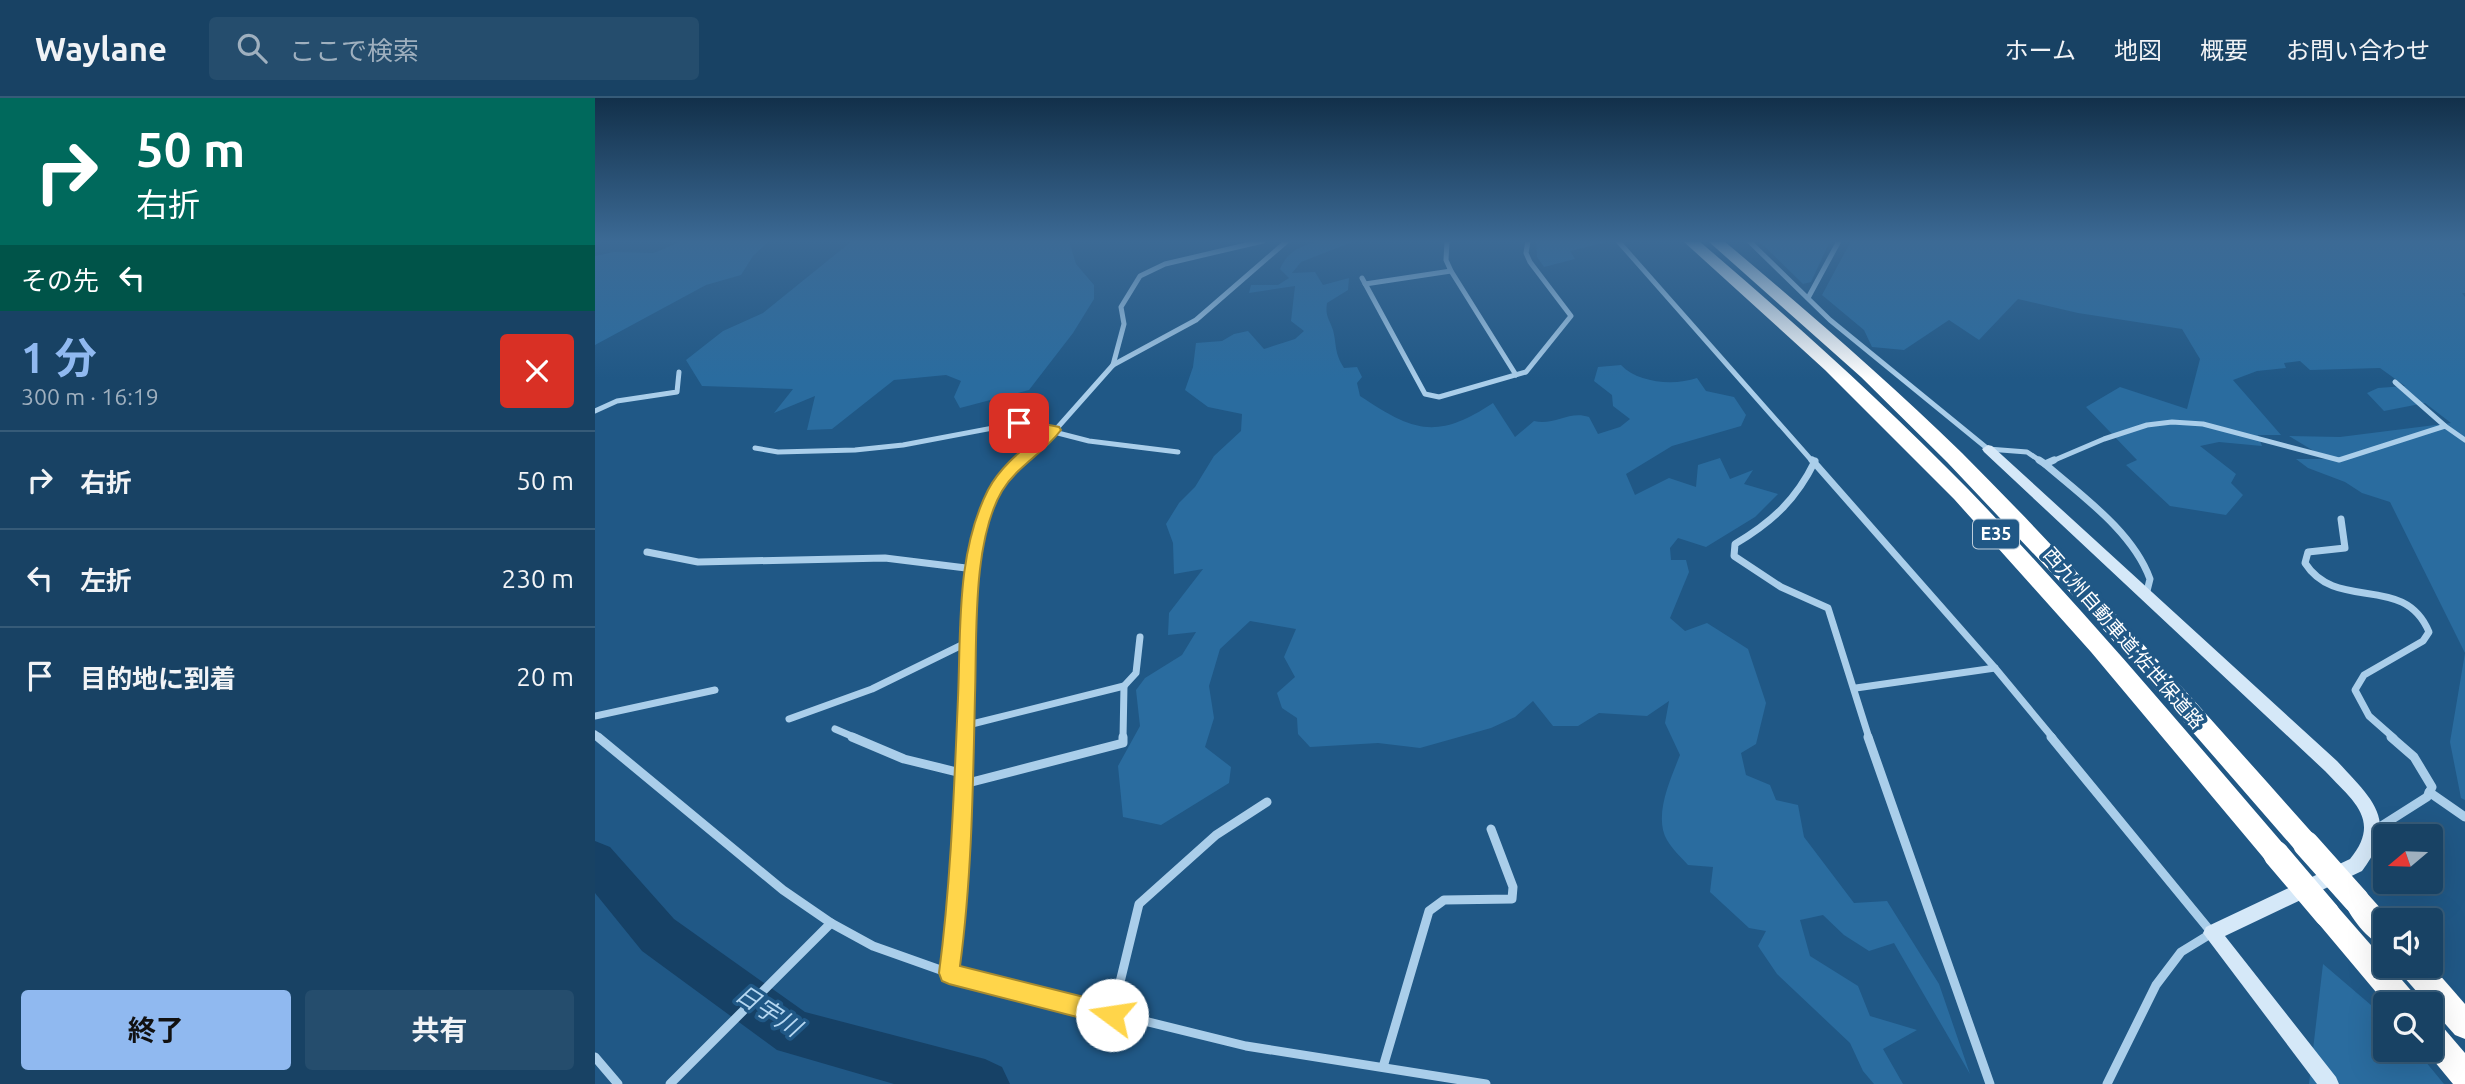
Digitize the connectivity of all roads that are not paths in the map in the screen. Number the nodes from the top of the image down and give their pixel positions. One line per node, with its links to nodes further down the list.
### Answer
1 (1133, 287): 12 (street)
2 (1234, 287): 12 (street)
3 (1367, 287): 14 (street)
4 (1461, 287): 14 (street)
5 (1549, 287): 14 (street)
6 (1659, 287): 23 (street)
7 (1743, 287): 54 (highway, 西九州自動車道;佐世保道路 / E35, bridge)
8 (1768, 287): 49 (highway, 西九州自動車道;佐世保道路 / E35, bridge)
9 (1797, 287): 11 (street)
10 (1814, 287): 11 (street)
11 (1808, 298): 21 (street)
12 (1113, 365): 18 (street)
13 (679, 372): 16 (street)
14 (1516, 375)
15 (2395, 382): 17 (street)
16 (595, 411)
17 (2445, 426): 19 (street); 24 (street)
18 (1054, 430): 20 (street); 22 (street); 27 (street)
19 (2465, 440)
20 (755, 448)
21 (1988, 449): 24 (street); 28 (street)
22 (1178, 452)
23 (1815, 461): 31 (street); 33 (street)
24 (2045, 464): 28 (street)
25 (2341, 519): 42 (street)
26 (647, 552): 27 (street)
27 (974, 569): 30 (street)
28 (2146, 595): 46 (street)
29 (1140, 637): 32 (street)
30 (970, 641): 36 (street); 37 (street)
31 (1995, 668): 33 (street); 51 (street)
32 (1124, 686): 37 (street); 41 (street)
33 (1856, 688): 64 (street)
34 (715, 690): 35 (street)
35 (595, 716)
36 (789, 719)
37 (968, 725): 40 (street)
38 (835, 729): 40 (street)
39 (595, 734): 50 (street)
40 (965, 774): 41 (street)
41 (964, 784): 52 (street)
42 (2429, 792): 44 (street); 45 (street)
43 (1267, 802): 55 (street)
44 (2465, 817)
45 (2384, 824)
46 (2373, 825)
47 (1491, 829): 59 (street)
48 (2373, 840): 51 (street)
49 (2373, 920)
50 (831, 923): 52 (street); 62 (street)
51 (2212, 933): 65 (street); 66 (street)
52 (949, 973): 55 (street)
53 (2424, 978): 56 (highway)
54 (2394, 992)
55 (1112, 1015): 59 (street)
56 (2465, 1025)
57 (2443, 1049): 60 (highway)
58 (595, 1057): 61 (street)
59 (1384, 1067): 63 (street)
60 (2465, 1075)
61 (618, 1084)
62 (670, 1084)
63 (1486, 1084)
64 (1990, 1084)
65 (2107, 1084)
66 (2329, 1084)

